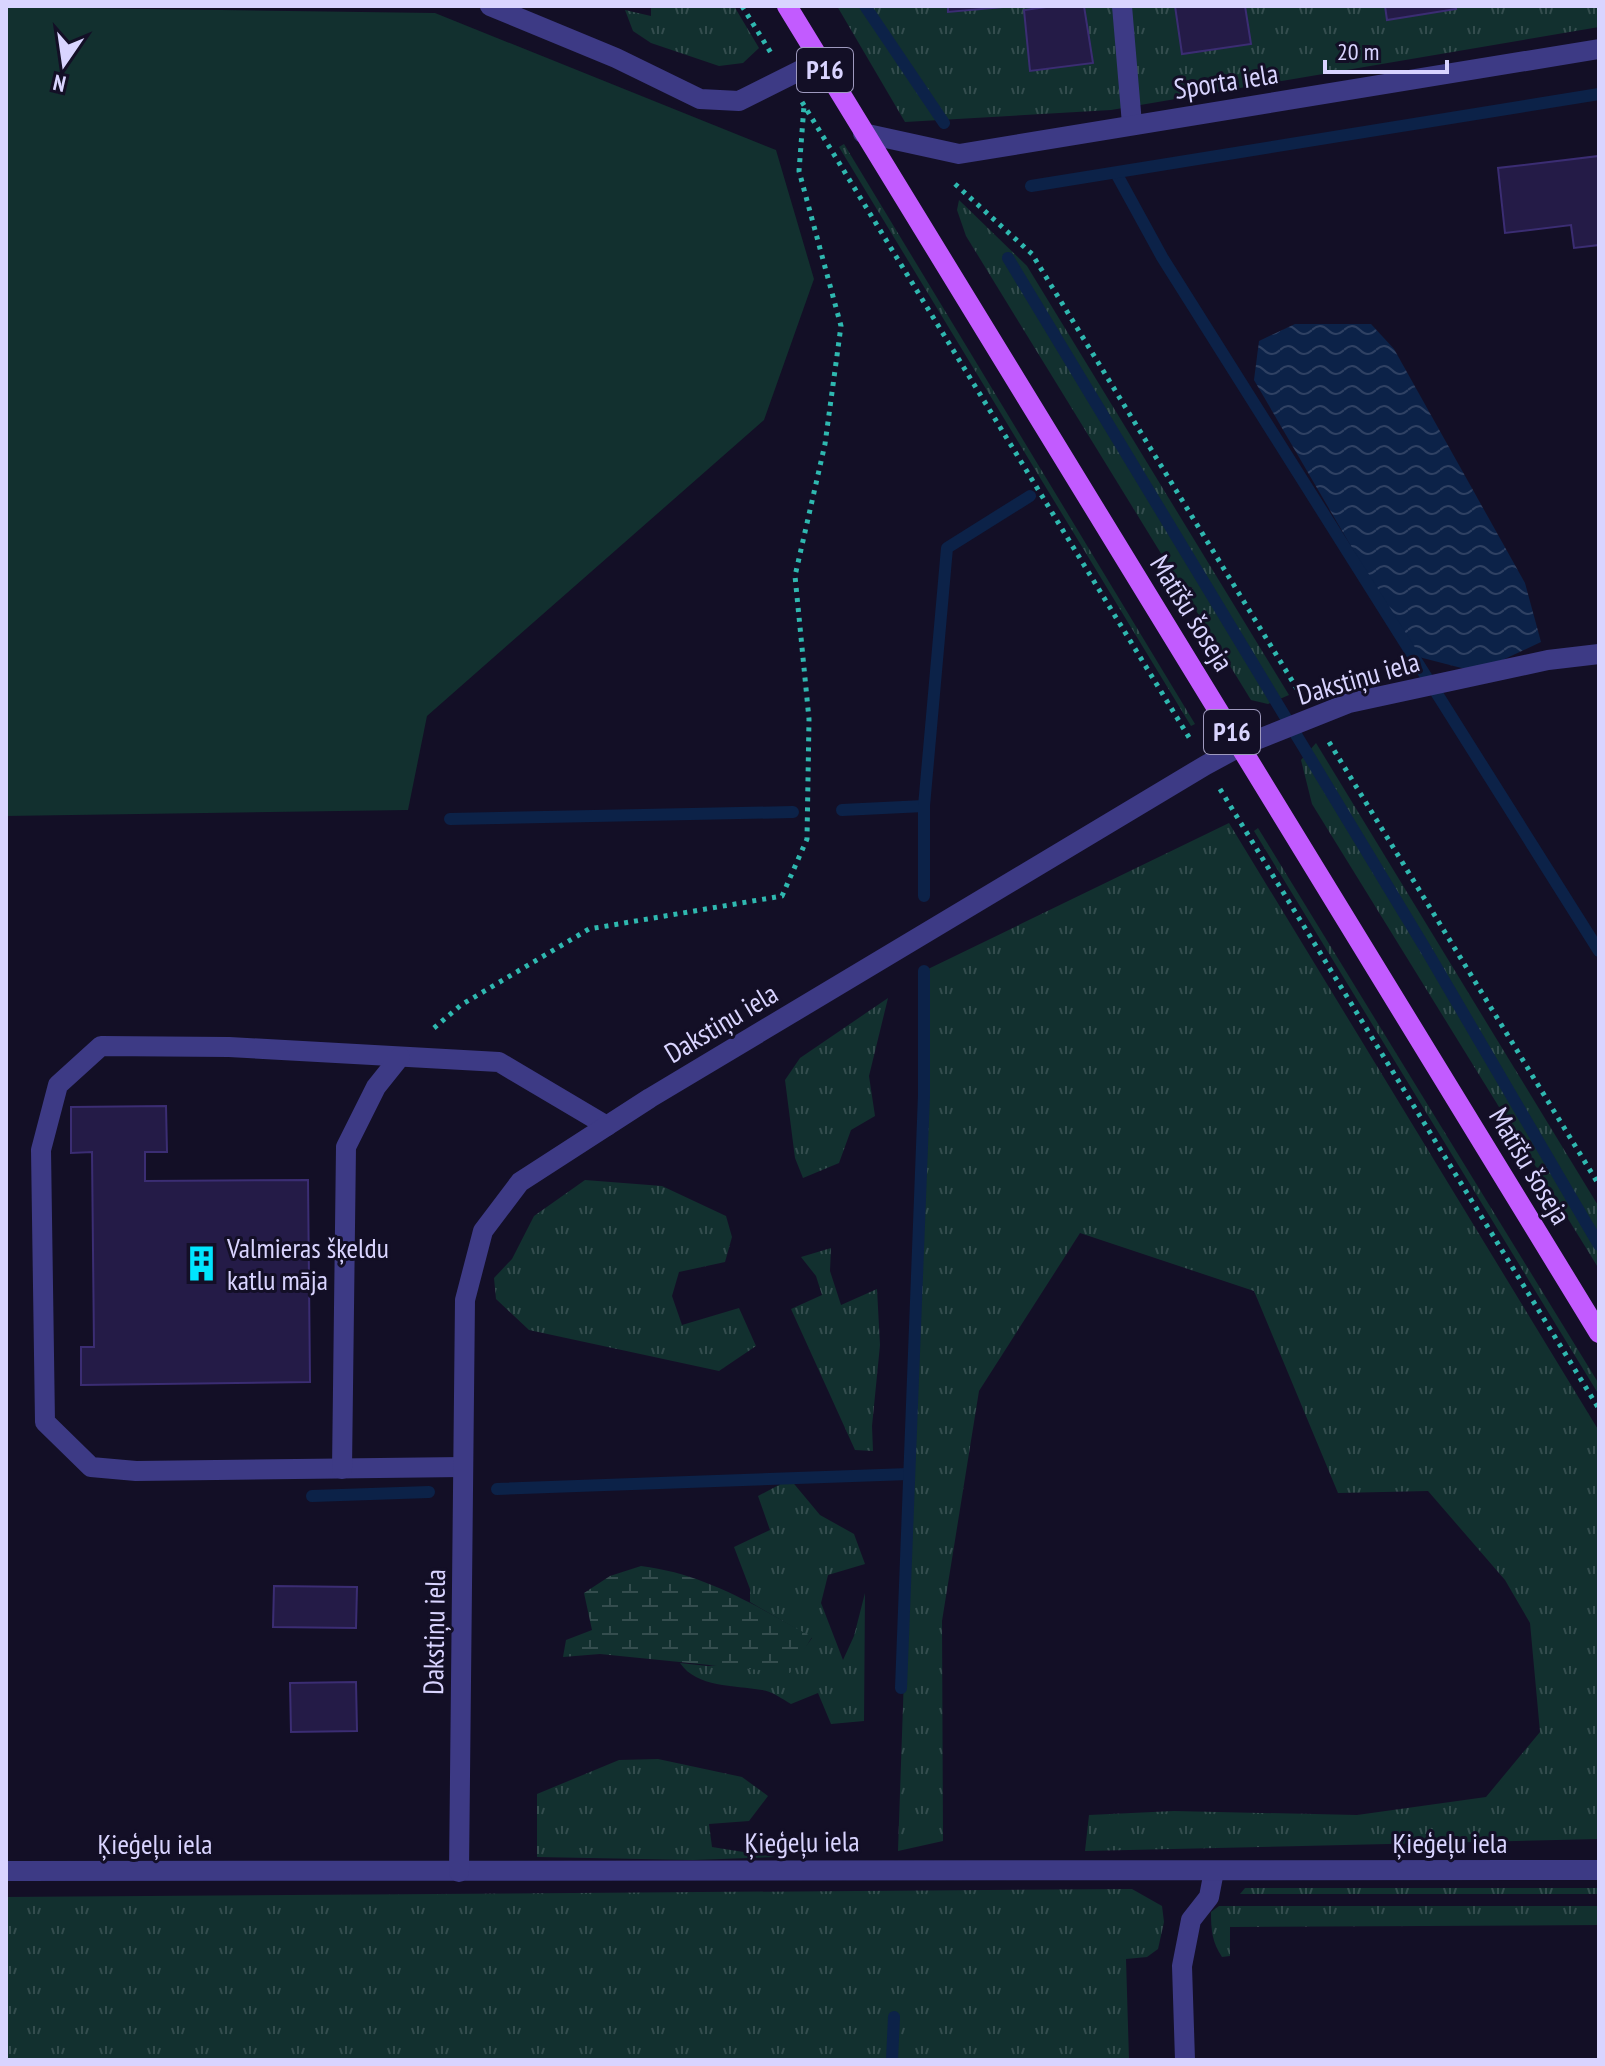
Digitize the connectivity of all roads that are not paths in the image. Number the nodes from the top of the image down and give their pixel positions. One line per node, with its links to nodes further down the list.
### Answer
1 (490, 6): 5 (street)
2 (787, 6): 5 (main road, Matīšu šoseja / P16)
3 (1122, 6): 6 (street)
4 (1599, 49): 6 (street, Sporta iela)
5 (819, 61): 7 (main road, Matīšu šoseja / P16)
6 (1132, 124): 7 (street, Sporta iela)
7 (863, 133): 9 (main road, Matīšu šoseja / P16)
8 (1599, 654): 9 (street, Dakstiņu iela)
9 (1241, 746): 11 (street, Dakstiņu iela); 12 (main road, Matīšu šoseja / P16)
10 (400, 1057): 11 (street); 14 (street); 14 (street)
11 (607, 1126): 13 (street, Dakstiņu iela)
12 (1599, 1333)
13 (463, 1467): 14 (street); 18 (street, Dakstiņu iela)
14 (342, 1469)
15 (1599, 1870): 17 (street, Ķieģeļu iela)
16 (6, 1871): 18 (street, Ķieģeļu iela)
17 (1214, 1871): 18 (street, Ķieģeļu iela); 19 (street)
18 (459, 1872)
19 (1185, 2060)

